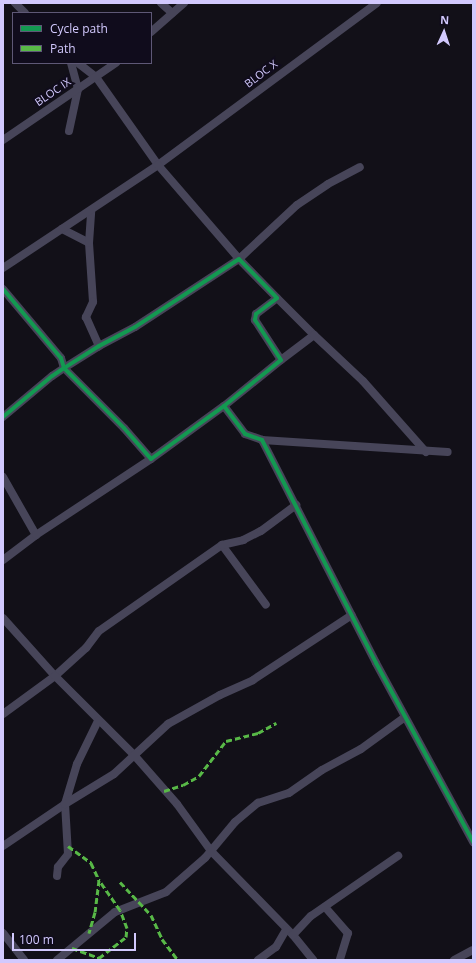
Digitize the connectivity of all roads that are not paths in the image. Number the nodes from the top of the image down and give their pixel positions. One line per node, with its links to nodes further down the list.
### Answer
1 (15, 3): 5 (street)
2 (161, 3): 6 (street)
3 (184, 3): 6 (street)
4 (377, 3): 15 (street, BLOC X)
5 (24, 12)
6 (172, 13): 7 (street)
7 (152, 31)
8 (71, 64): 12 (street)
9 (79, 64): 11 (street)
10 (115, 64): 11 (street, BLOC IX)
11 (96, 77): 12 (street, BLOC IX); 15 (street)
12 (78, 89): 13 (street); 14 (street, BLOC IX)
13 (69, 132)
14 (3, 140)
15 (158, 165): 17 (street, BLOC X); 20 (street)
16 (360, 167): 20 (street)
17 (91, 211): 18 (street, BLOC X); 19 (street)
18 (62, 229): 19 (street); 21 (street, BLOC X)
19 (89, 243): 25 (street)
20 (239, 259): 23 (street); 25 (street)
21 (3, 268)
22 (3, 289): 27 (street)
23 (277, 298): 24 (street); 26 (street)
24 (314, 335): 26 (street); 31 (street)
25 (99, 346): 27 (street)
26 (281, 360): 28 (street)
27 (64, 368): 29 (street); 33 (street)
28 (224, 406): 30 (street); 33 (street)
29 (3, 417)
30 (262, 440): 31 (street); 35 (street)
31 (426, 452): 32 (street)
32 (448, 452)
33 (151, 459): 36 (street)
34 (3, 476): 36 (street)
35 (296, 505): 37 (street); 40 (street)
36 (36, 535): 38 (street)
37 (222, 545): 39 (street); 42 (street)
38 (3, 560)
39 (266, 605)
40 (352, 615): 44 (street); 46 (street)
41 (3, 618): 42 (street)
42 (56, 676): 43 (street); 45 (street)
43 (3, 714)
44 (405, 717): 48 (street); 50 (street)
45 (98, 721): 46 (street); 47 (street)
46 (134, 755): 47 (street); 50 (street)
47 (66, 804): 49 (street); 52 (street)
48 (473, 842)
49 (3, 846)
50 (211, 851): 54 (street); 59 (street)
51 (398, 856): 53 (street)
52 (56, 876)
53 (325, 907): 56 (street); 62 (street)
54 (286, 930): 56 (street); 60 (street)
55 (3, 933): 58 (street)
56 (293, 935): 61 (street)
57 (473, 950): 63 (street)
58 (24, 960)
59 (57, 960)
60 (258, 960)
61 (313, 960)
62 (340, 960)
63 (454, 960)

